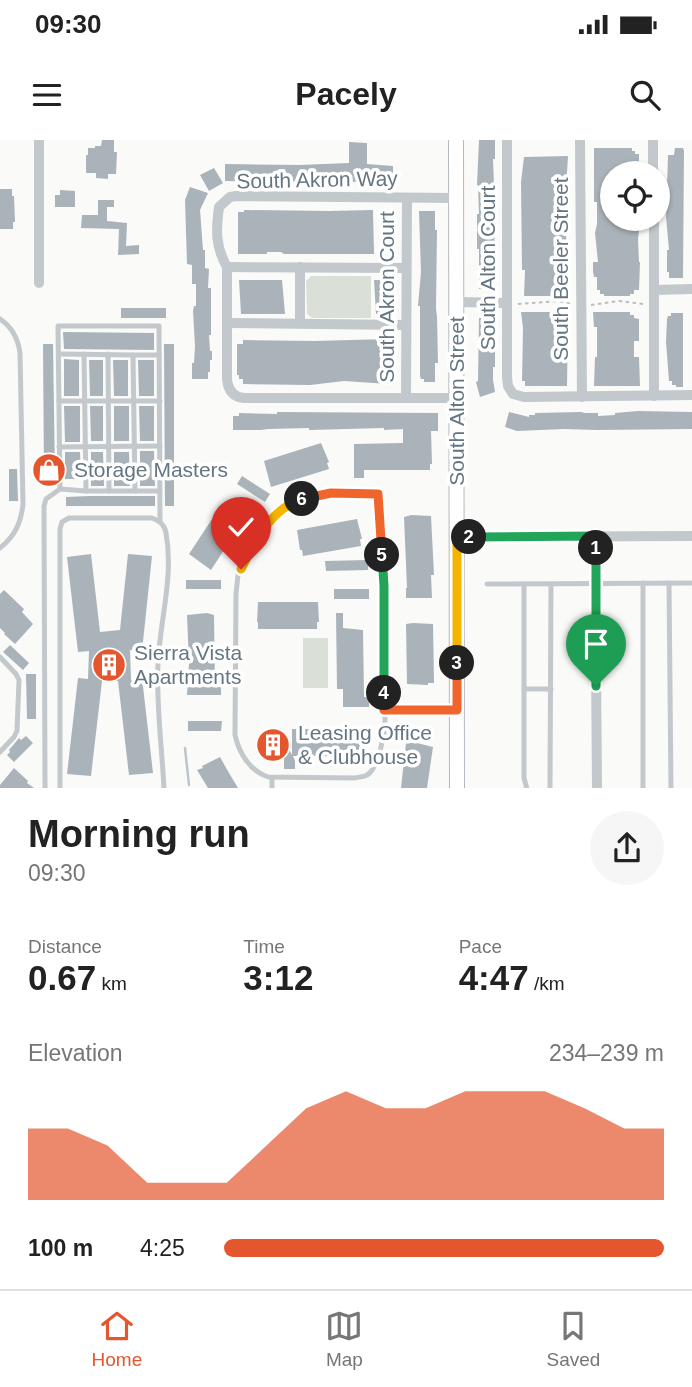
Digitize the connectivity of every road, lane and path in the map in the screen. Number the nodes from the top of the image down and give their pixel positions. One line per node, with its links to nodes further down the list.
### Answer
1 (39, 140): 13 (street)
2 (456, 140): 8 (street, South Alton Street)
3 (507, 140): 17 (street, South Alton Court)
4 (580, 140): 30 (street, South Beeler Street)
5 (653, 140): 6 (street)
6 (653, 161)
7 (407, 198): 8 (street, South Akron Way); 10 (street, South Akron Way); 12 (street, South Akron Court)
8 (456, 198): 16 (street, South Alton Street)
9 (654, 231): 15 (street)
10 (227, 267): 11 (street); 19 (street, South Akron Way)
11 (300, 267): 12 (street); 20 (street)
12 (406, 268): 21 (street, South Akron Court)
13 (39, 283)
14 (692, 289): 15 (street)
15 (654, 290): 28 (street)
16 (457, 302): 17 (street); 31 (street, South Alton Street)
17 (507, 303): 30 (street, South Alton Court)
18 (0, 319): 51 (lane)
19 (228, 323): 20 (street); 29 (street, South Akron Way)
20 (299, 323): 21 (street)
21 (406, 325): 29 (street, South Akron Court)
22 (59, 354): 23 (lane); 26 (lane); 32 (lane)
23 (84, 354): 24 (lane); 33 (lane)
24 (108, 354): 25 (lane); 34 (lane)
25 (133, 355): 26 (lane); 35 (lane)
26 (159, 355): 36 (lane)
27 (692, 395): 28 (street)
28 (654, 396): 30 (street)
29 (406, 397): 31 (street, South Akron Way)
30 (582, 397)
31 (457, 398): 50 (street, South Alton Street)
32 (59, 401): 33 (lane); 38 (lane)
33 (85, 401): 34 (lane); 39 (lane)
34 (108, 401): 35 (lane); 40 (lane)
35 (134, 401): 36 (lane); 41 (lane)
36 (159, 401): 37 (lane)
37 (160, 446): 41 (lane); 46 (lane)
38 (59, 447): 39 (lane); 42 (lane)
39 (85, 447): 40 (lane); 43 (lane)
40 (109, 447): 41 (lane); 44 (lane)
41 (135, 447): 45 (lane)
42 (60, 489): 43 (lane); 66 (lane)
43 (86, 491): 44 (lane)
44 (109, 491): 45 (lane)
45 (135, 491): 46 (lane)
46 (160, 491): 47 (lane)
47 (160, 522): 67 (lane); 68 (lane)
48 (596, 536): 49 (street); 50 (street); 57 (street)
49 (692, 536)
50 (457, 537): 63 (street, South Alton Street)
51 (0, 548)
52 (643, 583): 53 (lane); 57 (lane); 74 (lane)
53 (669, 583): 54 (lane); 75 (lane)
54 (692, 583)
55 (487, 584): 58 (lane)
56 (551, 584): 57 (lane); 58 (lane); 61 (lane)
57 (596, 584): 73 (street)
58 (524, 585): 60 (lane)
59 (0, 657): 64 (lane)
60 (524, 689): 61 (lane); 71 (lane)
61 (551, 689): 72 (lane)
62 (384, 710): 63 (lane); 65 (lane); 65 (lane)
63 (457, 710): 70 (street, South Alton Street)
64 (0, 752)
65 (272, 778): 69 (lane)
66 (45, 788)
67 (60, 788)
68 (164, 788)
69 (272, 788)
70 (457, 788)
71 (527, 788)
72 (550, 788)
73 (597, 788)
74 (643, 788)
75 (671, 788)

